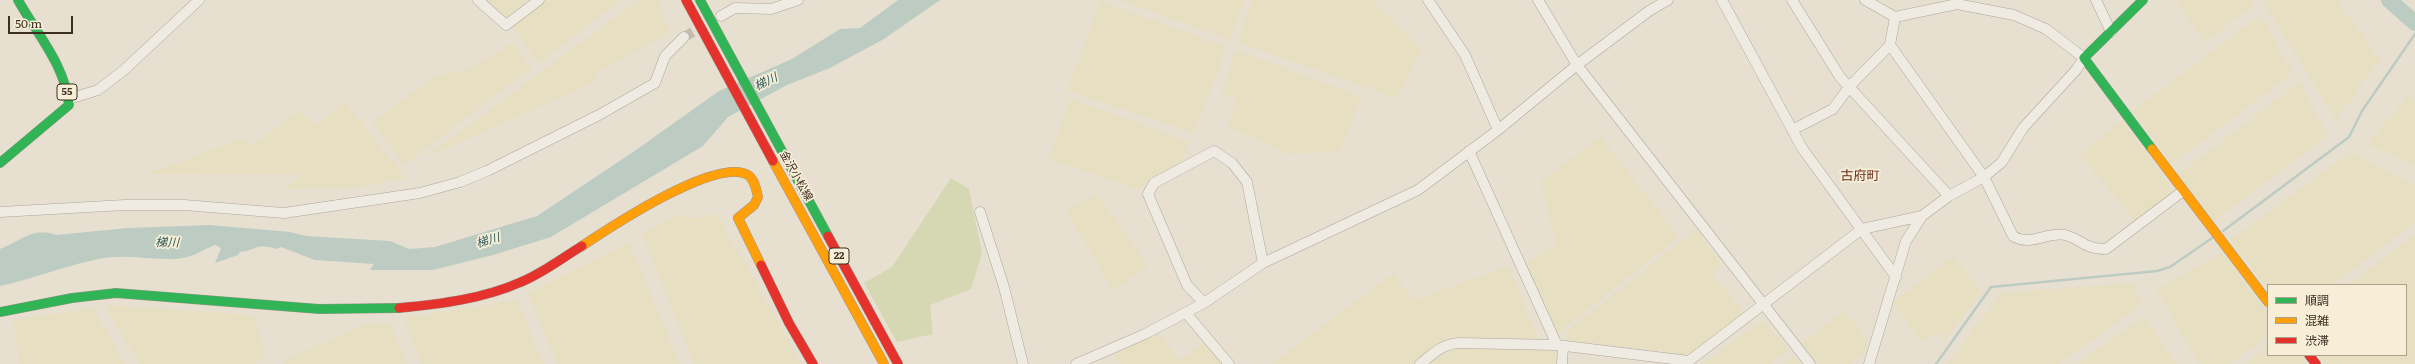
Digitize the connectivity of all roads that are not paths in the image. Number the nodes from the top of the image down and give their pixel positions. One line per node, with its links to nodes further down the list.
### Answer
1 (18, 0): 25 (street, 55)
2 (200, 0): 25 (street)
3 (478, 0): 4 (street)
4 (539, 0)
5 (686, 0): 47 (street, 金沢小松線 / 22)
6 (798, 0): 17 (street)
7 (1428, 0): 26 (street)
8 (1538, 0): 23 (street)
9 (1668, 0): 23 (street)
10 (1722, 0): 27 (street)
11 (1792, 0): 24 (street)
12 (1865, 0): 18 (street)
13 (2096, 0): 19 (street)
14 (2143, 0): 19 (street)
15 (702, 4): 48 (street, 金沢小松線 / 22)
16 (1933, 4): 18 (street); 22 (street)
17 (721, 16)
18 (1895, 17): 21 (street)
19 (2111, 32): 22 (street)
20 (684, 37): 33 (street)
21 (1890, 45): 24 (street); 30 (street)
22 (2084, 58): 30 (street); 31 (street)
23 (1577, 65): 26 (street); 41 (street)
24 (1848, 87): 27 (street); 32 (street)
25 (69, 99): 29 (street, 55)
26 (1498, 130): 28 (street)
27 (1792, 130): 36 (street)
28 (1469, 151): 37 (street); 44 (street)
29 (0, 163)
30 (1984, 177): 31 (street); 32 (street)
31 (2184, 191): 39 (street)
32 (1949, 196): 35 (street)
33 (0, 212)
34 (980, 212): 49 (street)
35 (1922, 216): 36 (street); 38 (street)
36 (1862, 229): 38 (street); 41 (street)
37 (1263, 263): 40 (street); 40 (street)
38 (1896, 277): 55 (street)
39 (2267, 301)
40 (1204, 303): 43 (street)
41 (1764, 304): 44 (street); 54 (street)
42 (0, 312): 46 (street)
43 (1186, 313): 50 (street); 51 (street)
44 (1560, 345): 52 (street); 53 (street)
45 (2310, 356): 56 (street)
46 (813, 364)
47 (884, 364)
48 (898, 364)
49 (1023, 364)
50 (1076, 364)
51 (1229, 364)
52 (1420, 364)
53 (1562, 364)
54 (1810, 364)
55 (1869, 364)
56 (2316, 364)

